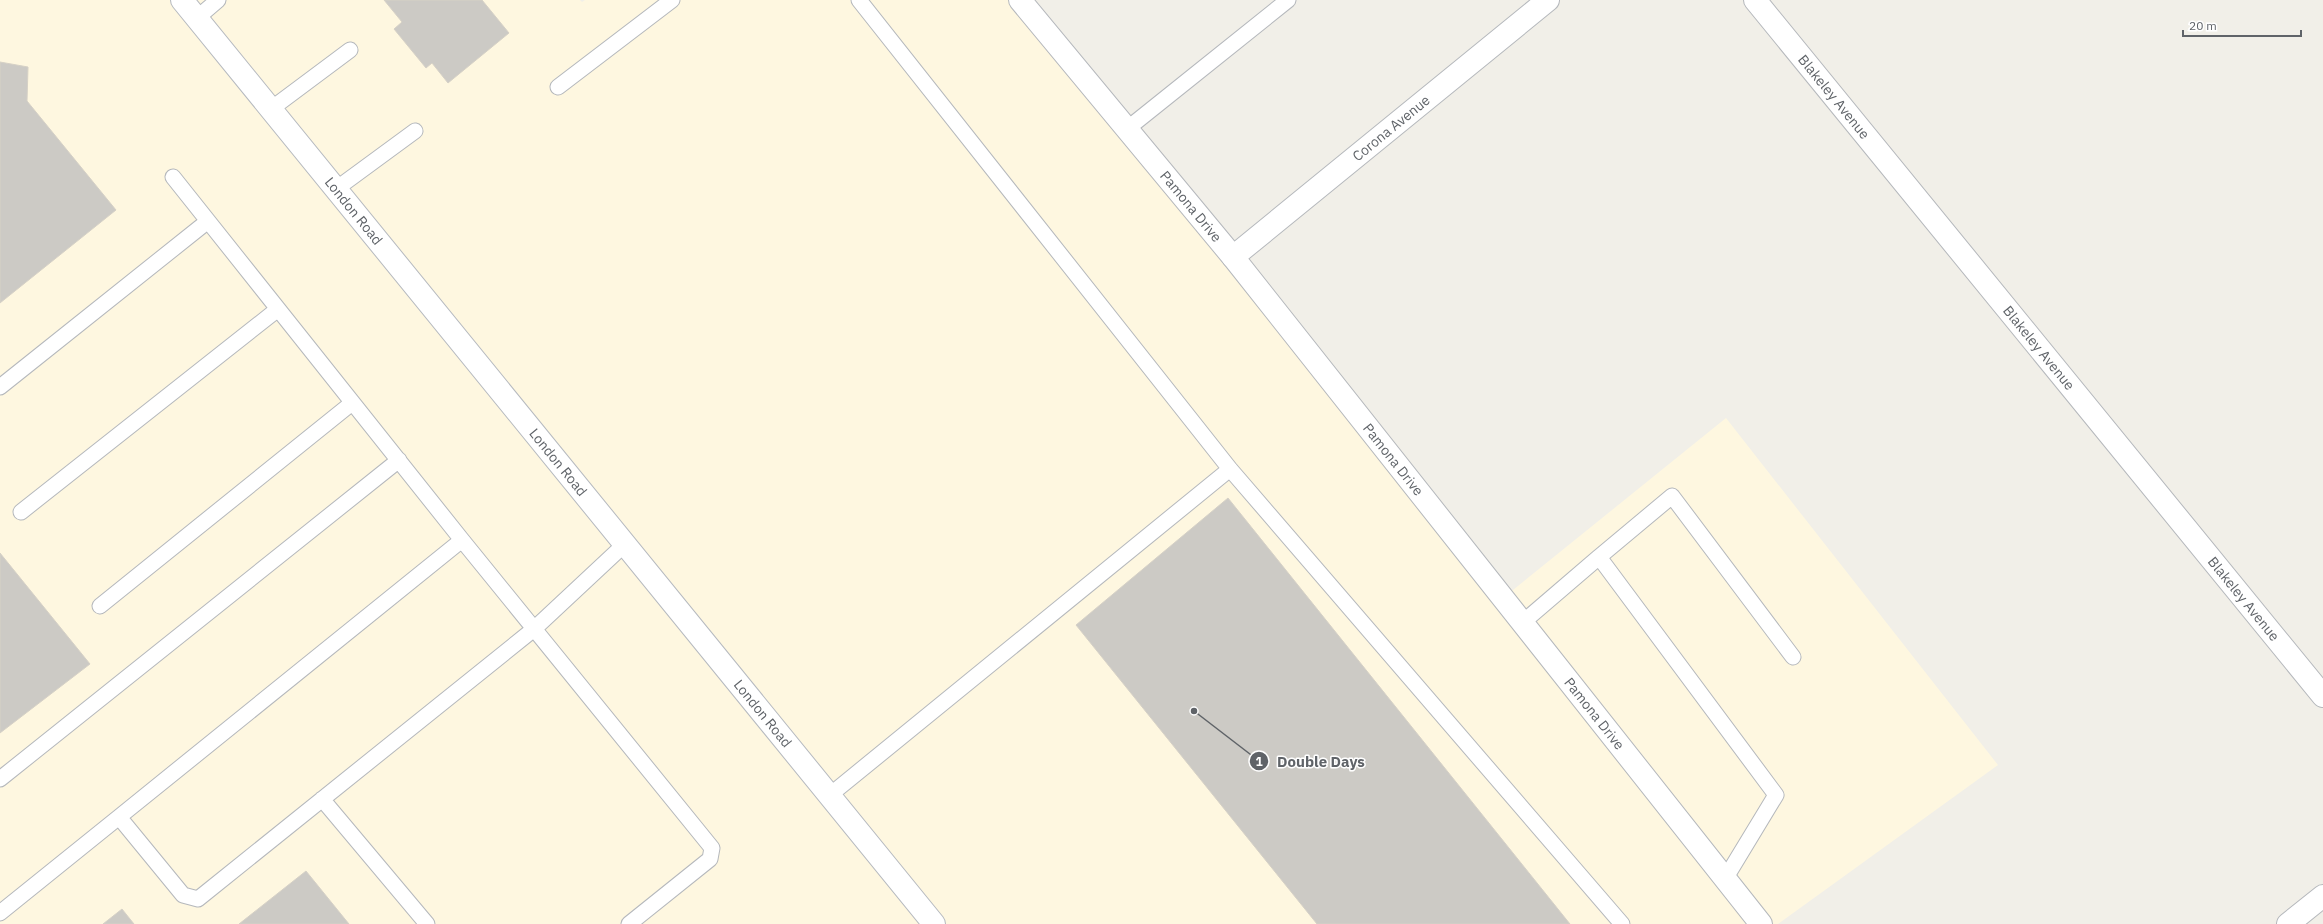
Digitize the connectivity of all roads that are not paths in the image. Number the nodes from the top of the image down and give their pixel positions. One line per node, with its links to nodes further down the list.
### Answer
1 (182, 0): 9 (street, London Road)
2 (218, 0): 9 (lane)
3 (672, 0): 11 (lane)
4 (859, 0): 23 (lane)
5 (1020, 0): 13 (street, Pamona Drive)
6 (1288, 0): 13 (lane)
7 (1548, 0): 18 (street, Corona Avenue)
8 (1755, 0): 32 (street, Blakeley Avenue)
9 (197, 18): 12 (street, London Road)
10 (350, 50): 12 (lane)
11 (558, 87)
12 (271, 109): 16 (street, London Road)
13 (1127, 129): 18 (street, Pamona Drive)
14 (415, 131): 16 (lane)
15 (173, 177): 17 (lane)
16 (336, 189): 26 (street, London Road)
17 (208, 221): 19 (lane); 20 (lane)
18 (1233, 257): 29 (street, Pamona Drive)
19 (278, 309): 21 (lane); 24 (lane)
20 (0, 387)
21 (352, 403): 22 (lane); 28 (lane)
22 (399, 460): 25 (lane); 33 (lane)
23 (1230, 469): 34 (lane); 43 (lane)
24 (21, 512)
25 (462, 540): 30 (lane); 36 (lane)
26 (625, 544): 30 (lane); 34 (street, London Road)
27 (1599, 557): 29 (lane); 31 (lane); 37 (lane)
28 (100, 606)
29 (1522, 623): 37 (street, Pamona Drive)
30 (534, 629): 35 (lane); 41 (lane)
31 (1793, 657)
32 (2323, 696)
33 (0, 779)
34 (830, 795): 42 (street, London Road)
35 (322, 799): 36 (lane); 40 (lane)
36 (119, 817): 39 (lane)
37 (1726, 879): 44 (street, Pamona Drive)
38 (2323, 896): 45 (street)
39 (0, 913)
40 (427, 924)
41 (629, 924)
42 (934, 924)
43 (1622, 924)
44 (1761, 924)
45 (2288, 924)

